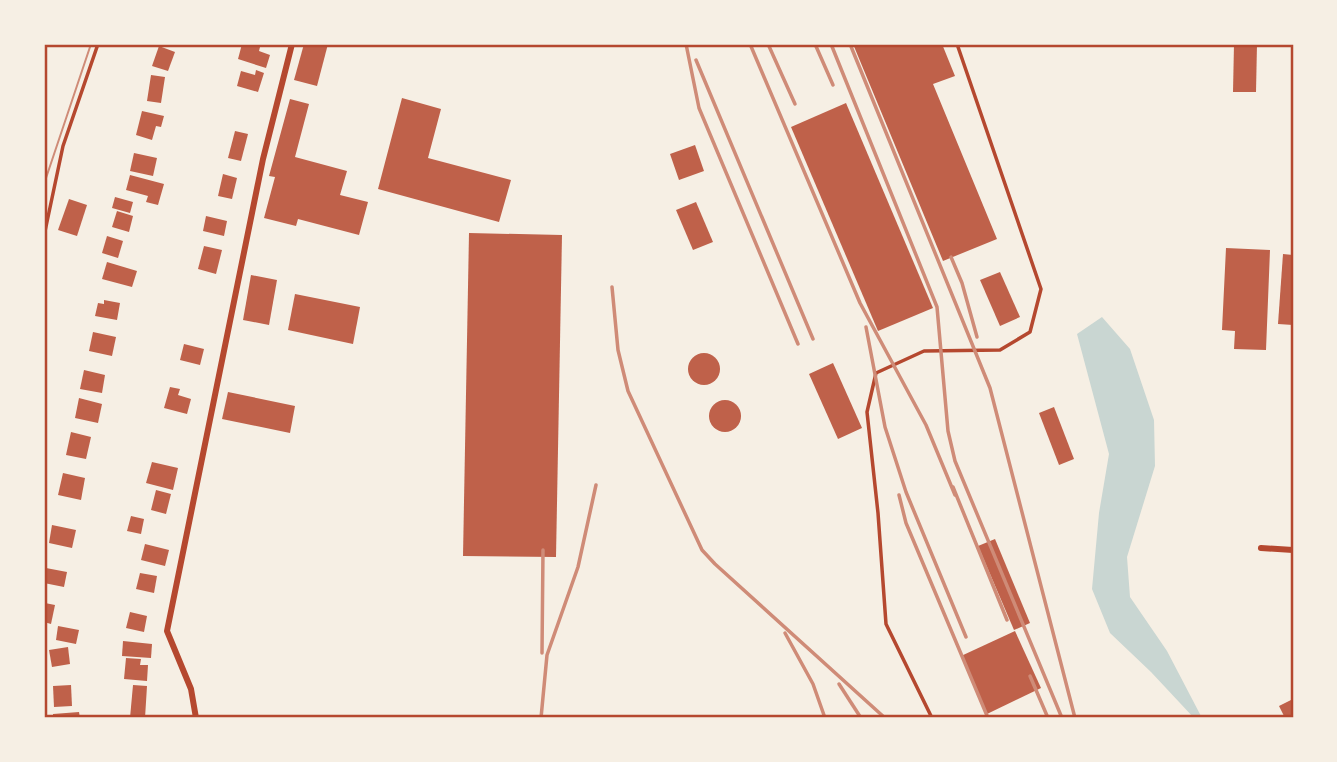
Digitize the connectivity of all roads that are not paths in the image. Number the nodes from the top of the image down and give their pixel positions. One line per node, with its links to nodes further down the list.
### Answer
1 (98, 44): 4 (lane)
2 (292, 44): 7 (street)
3 (957, 44): 8 (lane)
4 (44, 236)
5 (1261, 548): 6 (street)
6 (1293, 550)
7 (196, 718)
8 (932, 718)

